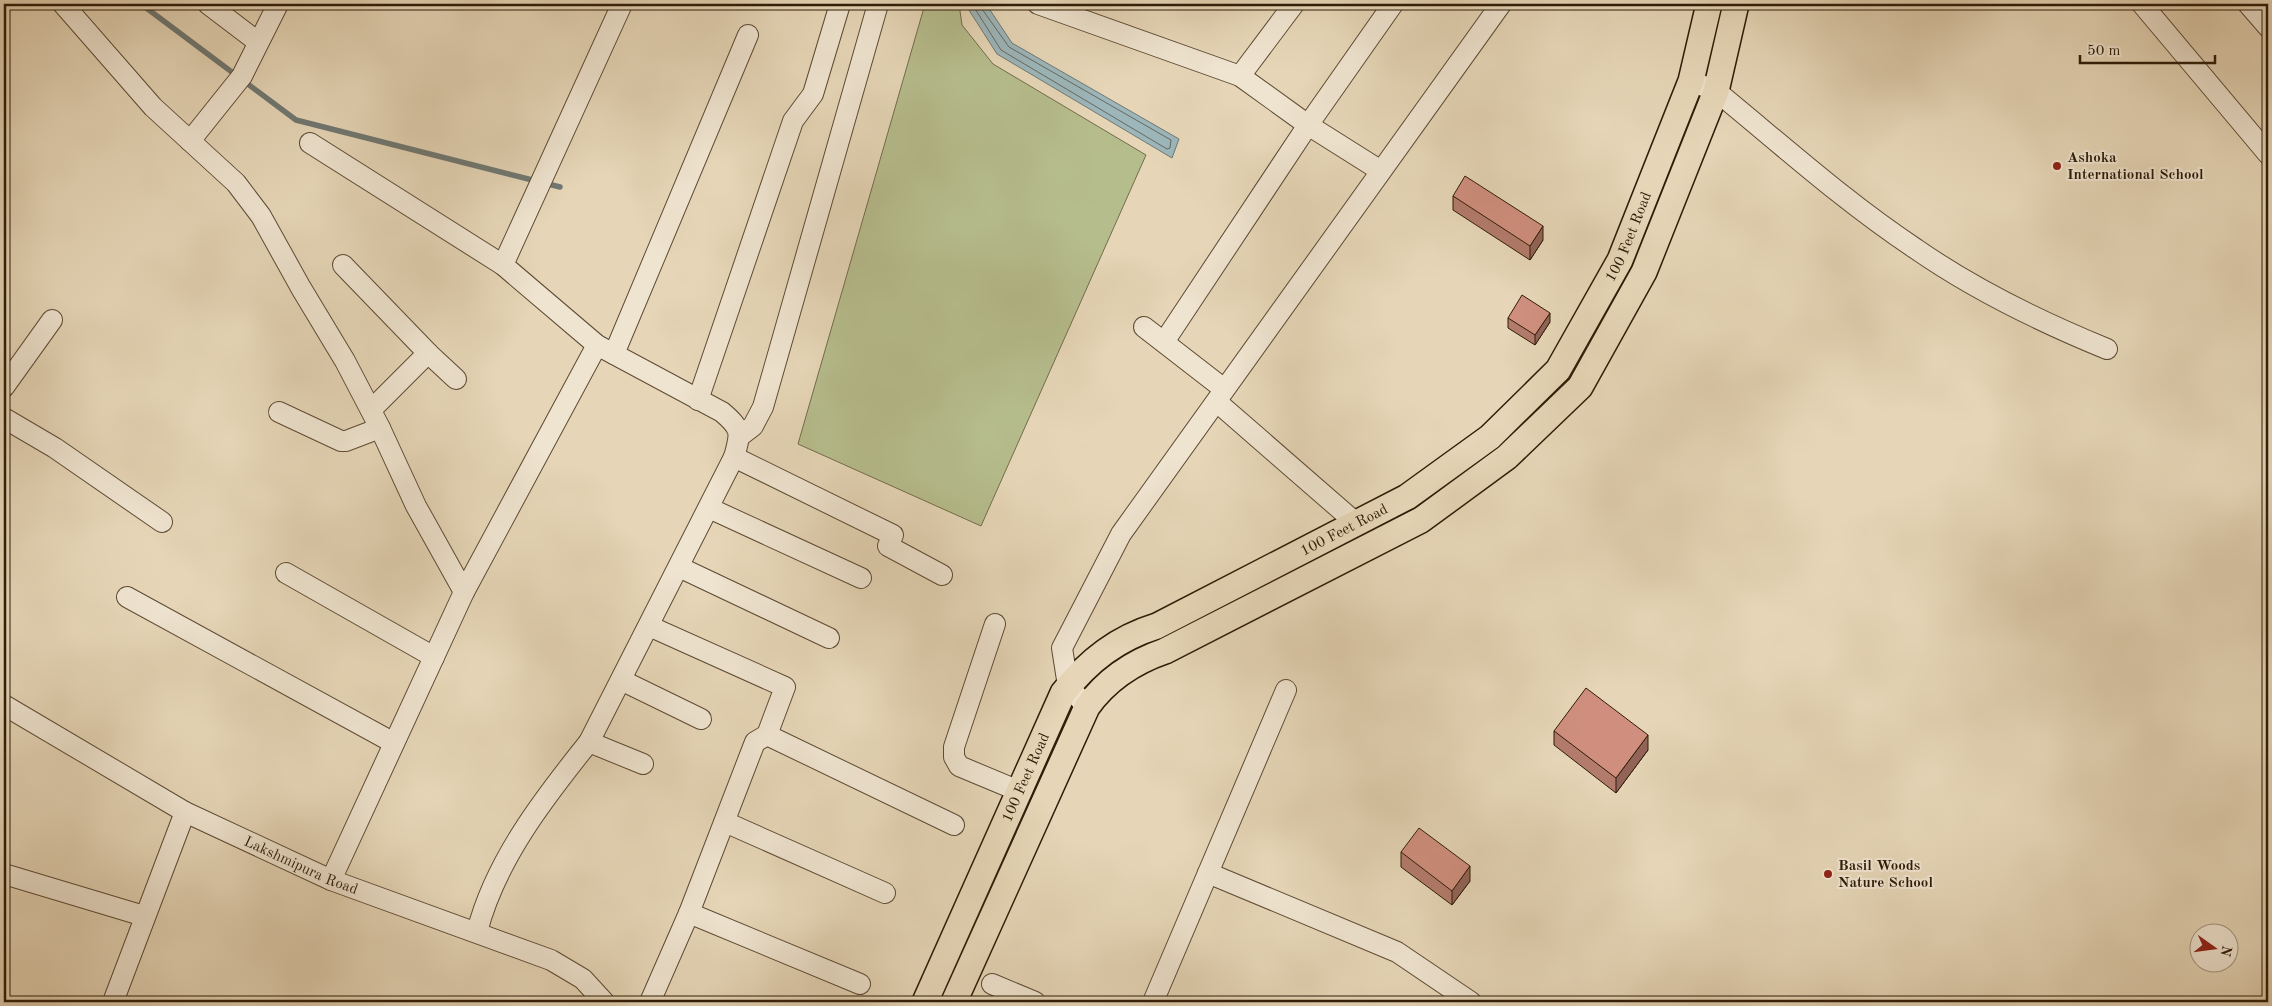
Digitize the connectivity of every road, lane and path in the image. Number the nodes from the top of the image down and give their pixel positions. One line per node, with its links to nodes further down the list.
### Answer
1 (62, 4): 20 (street)
2 (208, 4): 15 (street)
3 (278, 4): 15 (street)
4 (622, 4): 25 (street)
5 (840, 4): 35 (street)
6 (878, 4): 40 (street)
7 (1038, 4): 16 (street)
8 (1294, 4): 16 (street)
9 (1393, 4): 19 (street)
10 (1501, 4): 23 (street)
11 (1709, 4): 17 (main road, 100 Feet Road)
12 (1736, 4): 18 (main road, 100 Feet Road)
13 (2142, 4): 22 (street)
14 (748, 35): 30 (street)
15 (258, 42): 20 (street)
16 (1240, 76): 19 (street)
17 (1691, 81): 18 (street); 44 (main road, 100 Feet Road)
18 (1716, 91): 29 (street); 59 (main road, 100 Feet Road)
19 (1308, 125): 23 (street); 28 (street)
20 (190, 141): 36 (street)
21 (310, 143): 25 (street)
22 (2268, 154)
23 (1381, 171): 34 (street)
24 (342, 265): 31 (street)
25 (503, 265): 30 (street)
26 (52, 320): 33 (street)
27 (1144, 327): 28 (street)
28 (1164, 342): 34 (street)
29 (2107, 349)
30 (606, 350): 35 (street); 49 (street)
31 (428, 353): 32 (street); 36 (street)
32 (456, 379)
33 (4, 387)
34 (1221, 396): 44 (street); 56 (street)
35 (698, 400): 40 (street)
36 (371, 410): 39 (street)
37 (278, 412): 39 (street)
38 (4, 418): 43 (street)
39 (380, 428): 49 (street)
40 (740, 436): 41 (street)
41 (734, 457): 42 (street); 47 (street)
42 (709, 508): 45 (street); 48 (street)
43 (162, 522)
44 (1356, 523): 56 (main road, 100 Feet Road)
45 (679, 567): 52 (street); 53 (street)
46 (286, 574): 54 (street)
47 (942, 575)
48 (861, 578)
49 (464, 592): 54 (street)
50 (127, 597): 63 (street)
51 (995, 624): 65 (street)
52 (648, 626): 55 (street); 61 (street)
53 (830, 638)
54 (434, 657): 63 (street)
55 (621, 680): 60 (street); 62 (street)
56 (1068, 686): 59 (street); 65 (main road, 100 Feet Road)
57 (1286, 690): 69 (street)
58 (4, 706): 66 (street, Lakshmipura Road)
59 (1087, 707): 82 (main road, 100 Feet Road)
60 (701, 719)
61 (767, 735): 67 (street); 68 (street)
62 (589, 742): 64 (street); 75 (street)
63 (394, 743): 71 (street)
64 (643, 764)
65 (1020, 791): 81 (main road, 100 Feet Road)
66 (185, 812): 71 (street, Lakshmipura Road); 74 (street)
67 (725, 822): 72 (street); 73 (street)
68 (954, 825)
69 (1208, 873): 84 (street); 85 (street)
70 (4, 874): 74 (street)
71 (331, 880): 75 (street, Lakshmipura Road)
72 (885, 893)
73 (688, 912): 76 (street); 78 (street)
74 (144, 916): 79 (street)
75 (477, 932): 80 (street, Lakshmipura Road)
76 (860, 984)
77 (992, 984): 83 (street)
78 (657, 1000)
79 (113, 1002)
80 (604, 1002)
81 (925, 1002)
82 (954, 1002)
83 (1035, 1002)
84 (1153, 1002)
85 (1471, 1002)

